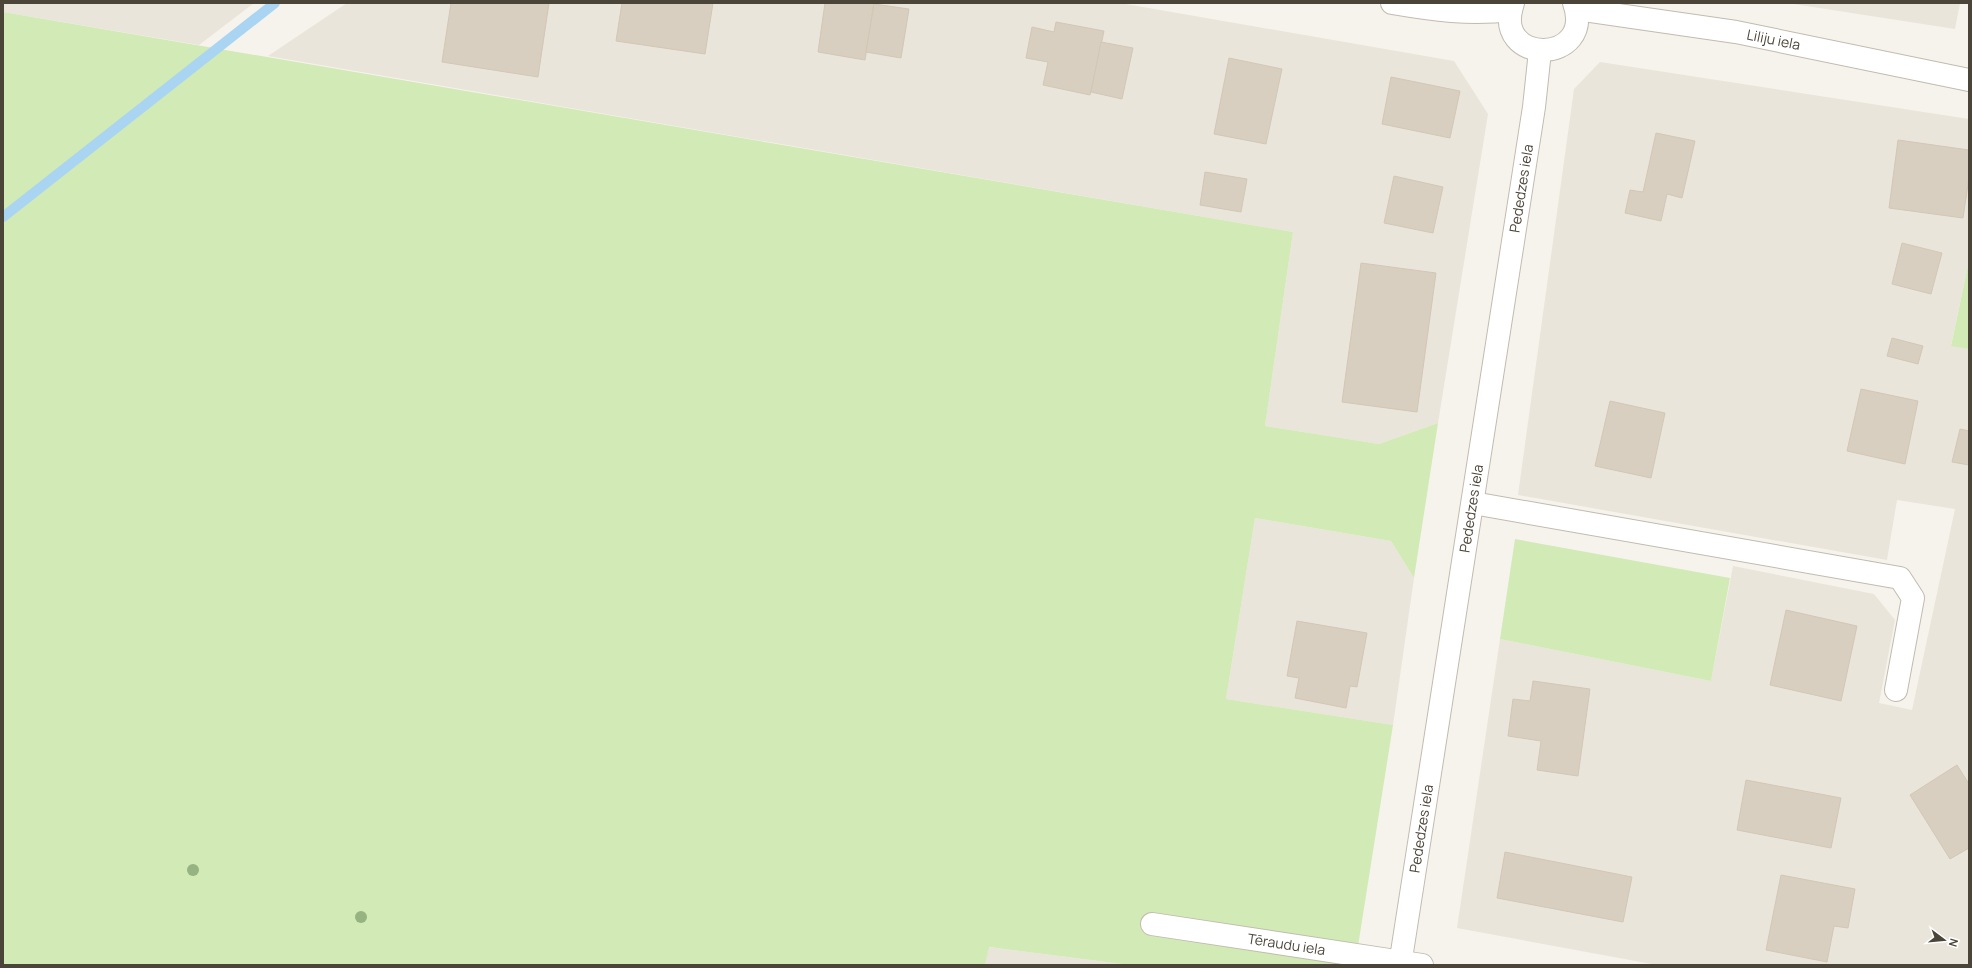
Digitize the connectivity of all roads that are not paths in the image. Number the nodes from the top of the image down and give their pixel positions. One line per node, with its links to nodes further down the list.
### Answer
1 (1392, 3): 3 (street)
2 (1576, 6): 4 (street); 5 (street, Liliju iela)
3 (1512, 7): 4 (street)
4 (1540, 51): 6 (street, Pededzes iela)
5 (1969, 80)
6 (1473, 503): 7 (street); 9 (street, Pededzes iela)
7 (1896, 690)
8 (1152, 924): 9 (street, Tēraudu iela)
9 (1408, 964)

